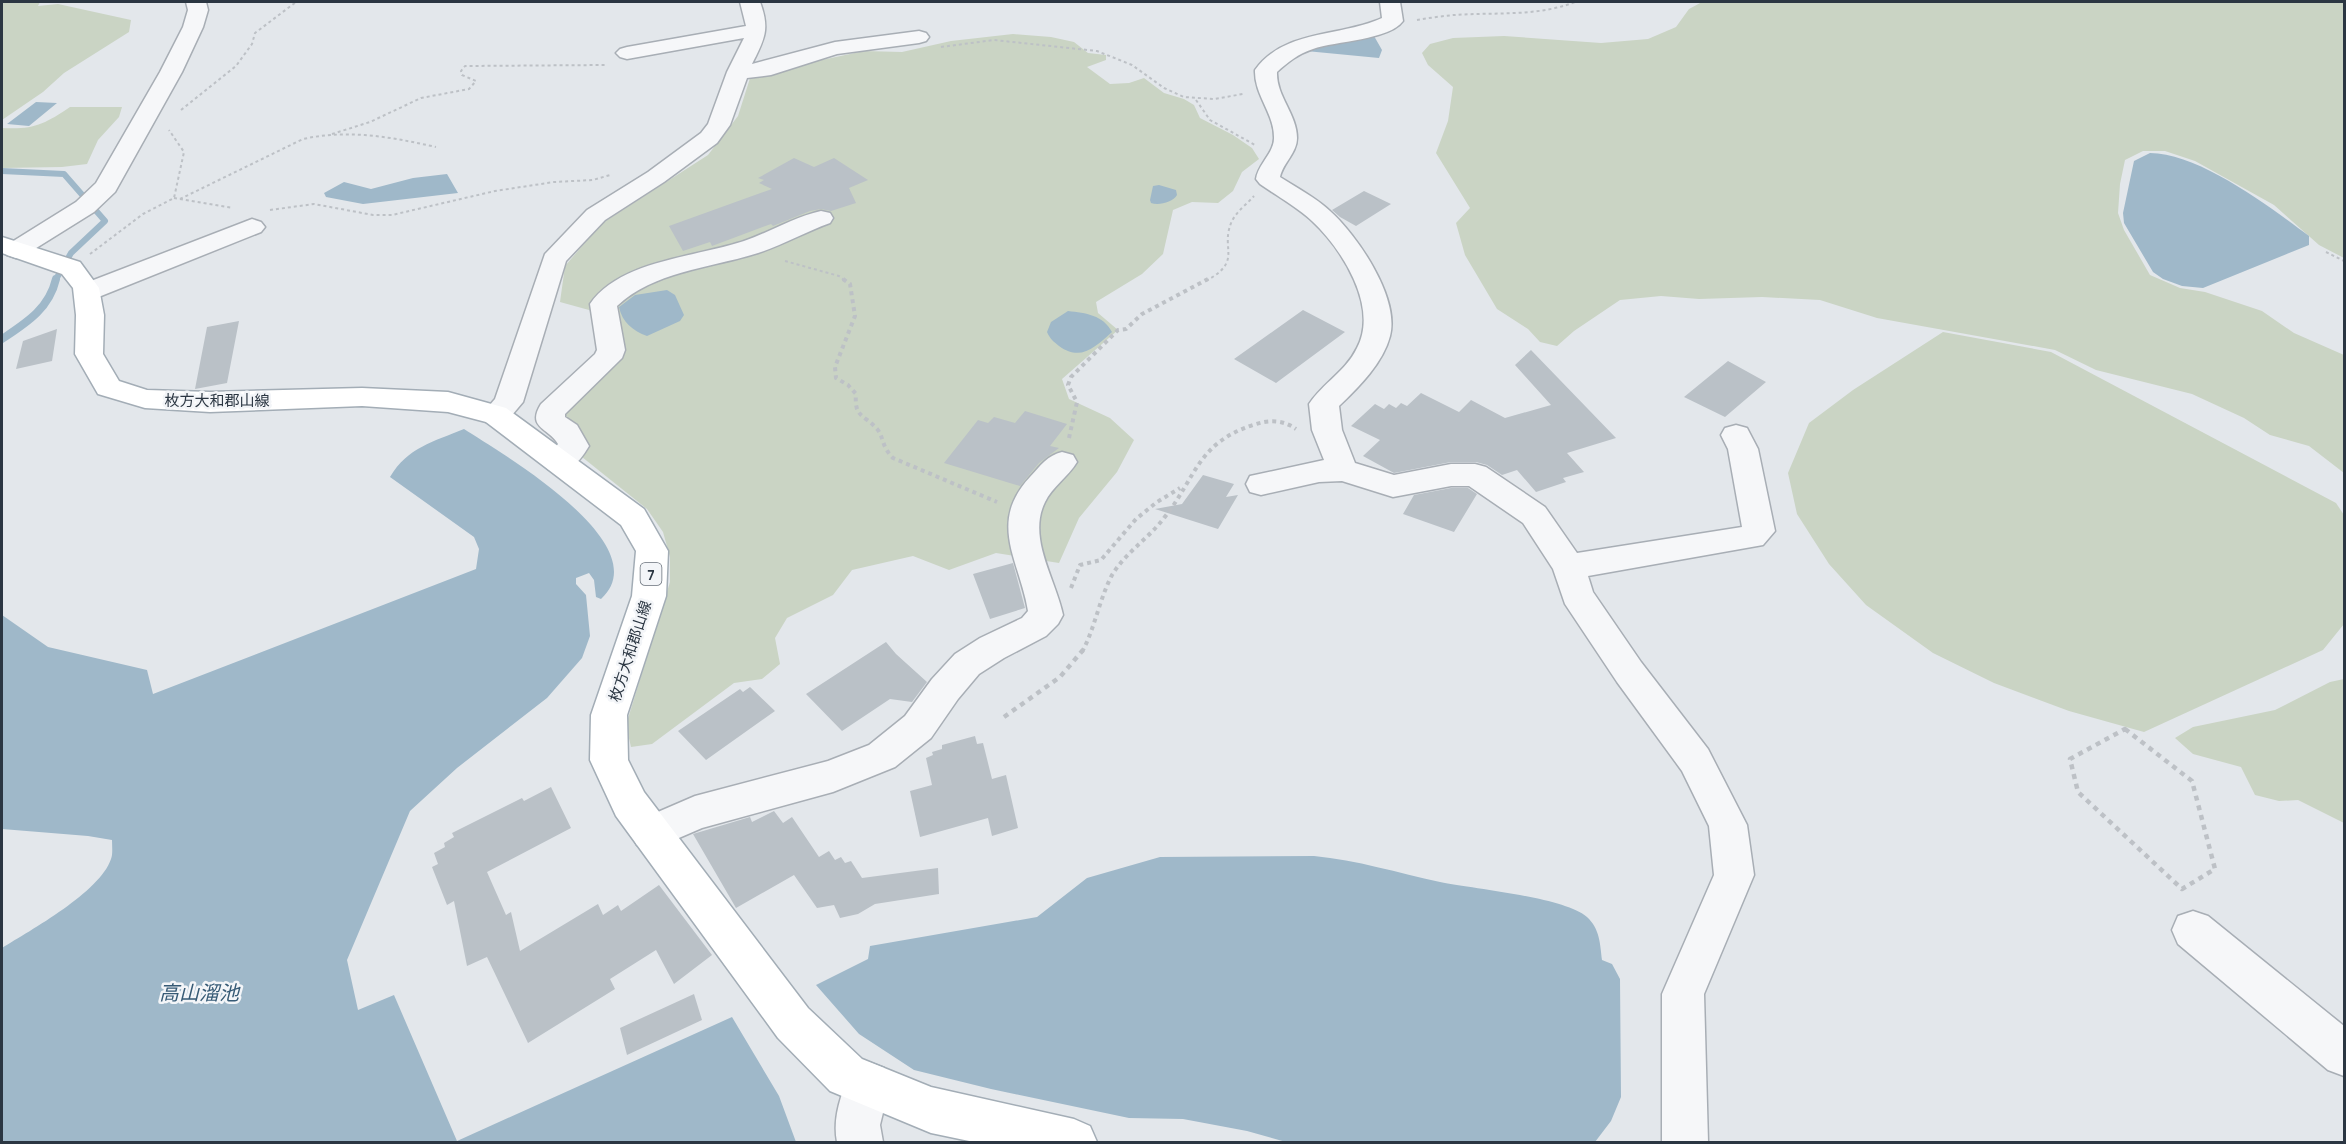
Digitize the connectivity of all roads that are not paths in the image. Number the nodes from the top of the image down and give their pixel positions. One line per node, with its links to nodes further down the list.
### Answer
1 (196, 2): 10 (street)
2 (750, 2): 4 (street)
3 (1391, 11): 16 (street)
4 (755, 31): 6 (street); 7 (street)
5 (919, 37): 7 (street)
6 (627, 53)
7 (738, 72): 12 (street)
8 (252, 216): 11 (street)
9 (821, 218): 14 (street)
10 (6, 251): 11 (main road)
11 (79, 280): 12 (main road, 枚方大和郡山線 / 7)
12 (496, 416): 14 (main road, 枚方大和郡山線 / 7)
13 (1736, 435): 18 (street)
14 (559, 462): 19 (main road, 枚方大和郡山線 / 7)
15 (1062, 462): 19 (street)
16 (1331, 470): 17 (street); 18 (street)
17 (1261, 484)
18 (1569, 567): 25 (street)
19 (651, 833): 22 (main road, 枚方大和郡山線 / 7)
20 (2193, 930): 21 (street)
21 (2344, 1054)
22 (868, 1084): 23 (street); 24 (main road, 枚方大和郡山線 / 7)
23 (860, 1143)
24 (1074, 1143)
25 (1685, 1143)

